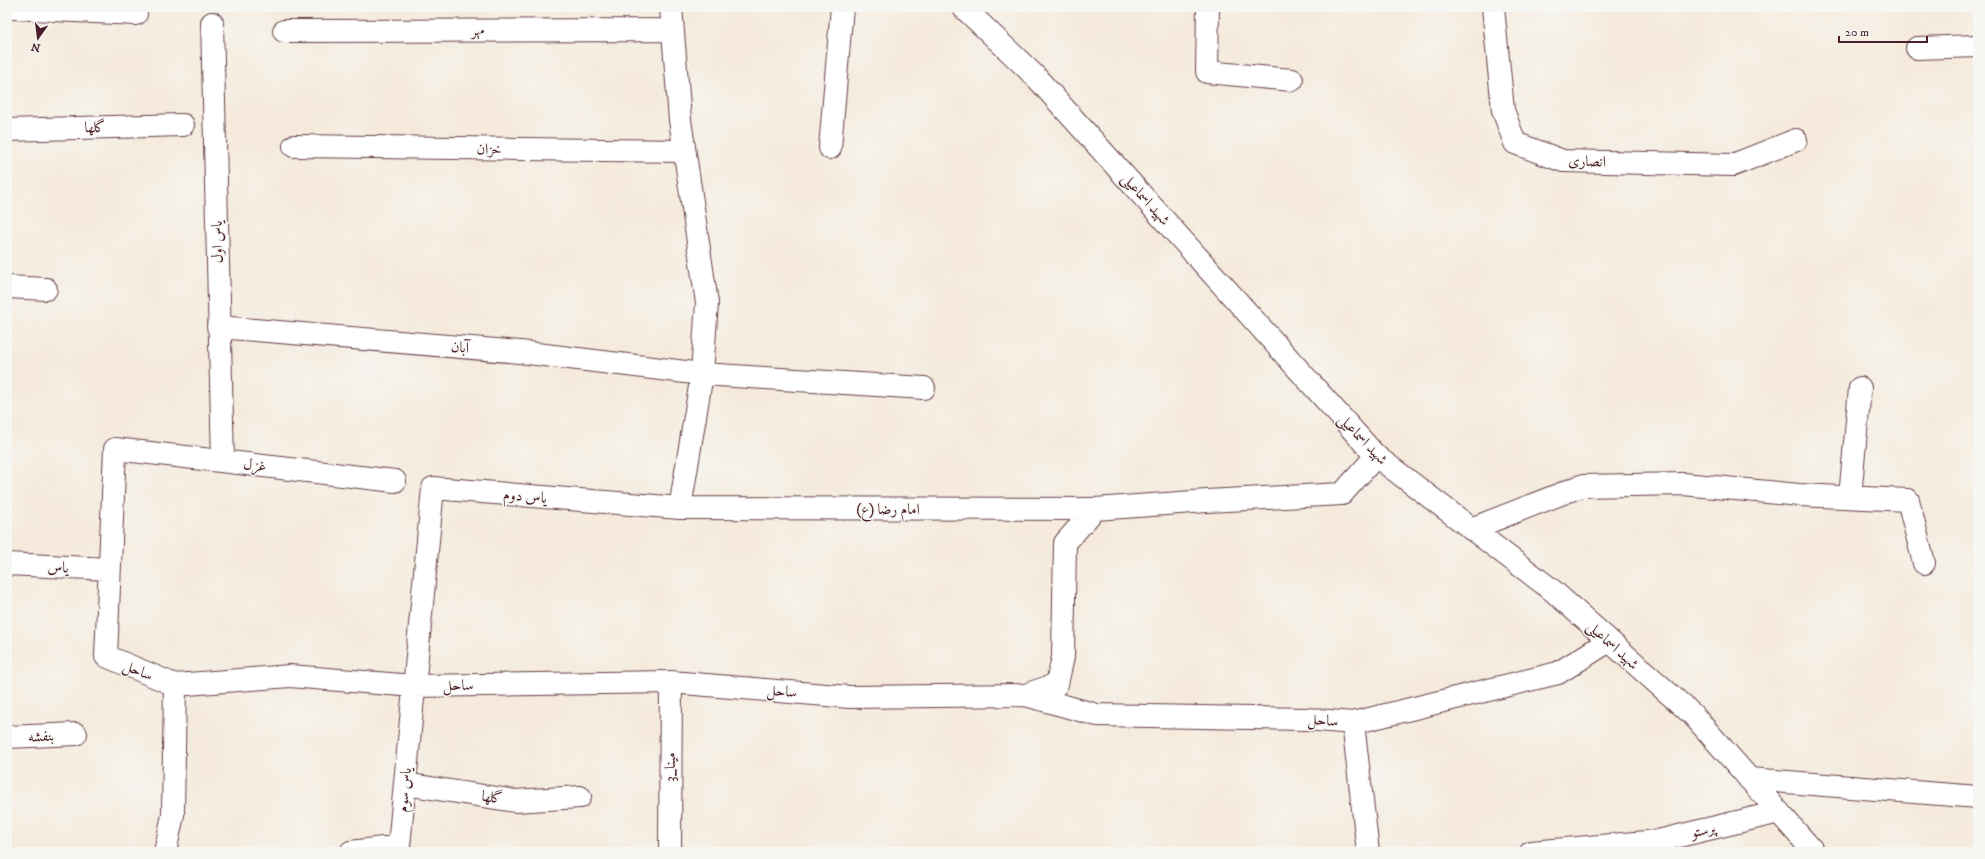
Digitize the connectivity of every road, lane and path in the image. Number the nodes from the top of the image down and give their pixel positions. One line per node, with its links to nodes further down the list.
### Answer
1 (671, 7): 9 (street)
2 (842, 7): 18 (street)
3 (963, 7): 27 (street, شهید اسماعیلی)
4 (1208, 7): 13 (street)
5 (1492, 7): 16 (street, انصاری)
6 (11, 10): 7 (street)
7 (136, 14)
8 (212, 24): 22 (street, یاس اول)
9 (672, 30): 10 (street, مهر); 19 (street)
10 (284, 31)
11 (1978, 46): 12 (street)
12 (1917, 48)
13 (1292, 80)
14 (183, 125): 15 (street, گلها)
15 (7, 130)
16 (1796, 140)
17 (294, 146): 19 (street, خزان)
18 (830, 148)
19 (684, 151): 23 (street)
20 (7, 287): 21 (street)
21 (46, 289)
22 (218, 327): 23 (street, آبان); 28 (street, یاس اول)
23 (702, 374): 24 (street, آبان); 31 (street)
24 (924, 388)
25 (1860, 388): 30 (street)
26 (115, 449): 28 (street, غزل); 36 (street, ساحل)
27 (1376, 456): 32 (street); 33 (street, شهید اسماعیلی)
28 (223, 461): 29 (street, غزل)
29 (395, 481)
30 (1850, 498): 33 (street); 34 (street)
31 (680, 508): 32 (street, امام رضا (ع)); 40 (street, یاس دوم)
32 (1095, 510): 41 (street, ساحل)
33 (1471, 529): 37 (street, شهید اسماعیلی)
34 (1924, 563)
35 (7, 564): 36 (street, یاس)
36 (109, 569): 39 (street, ساحل)
37 (1609, 641): 42 (street, ساحل); 45 (street, شهید اسماعیلی)
38 (671, 682): 40 (street, ساحل); 41 (street, ساحل); 52 (street, مینا_3)
39 (175, 685): 40 (street, ساحل); 50 (street)
40 (414, 686): 46 (street, یاس سوم)
41 (1024, 695): 42 (street, ساحل)
42 (1353, 723): 53 (street)
43 (76, 734): 44 (street, بنفشه)
44 (7, 737)
45 (1749, 779): 48 (street); 49 (street, شهید اسماعیلی)
46 (405, 784): 47 (street, گلها); 51 (street, یاس سوم)
47 (580, 797)
48 (1978, 797)
49 (1779, 812): 54 (street, پرستو); 55 (street, شهید اسماعیلی)
50 (165, 852)
51 (351, 852)
52 (670, 852)
53 (1368, 852)
54 (1531, 852)
55 (1814, 852)

